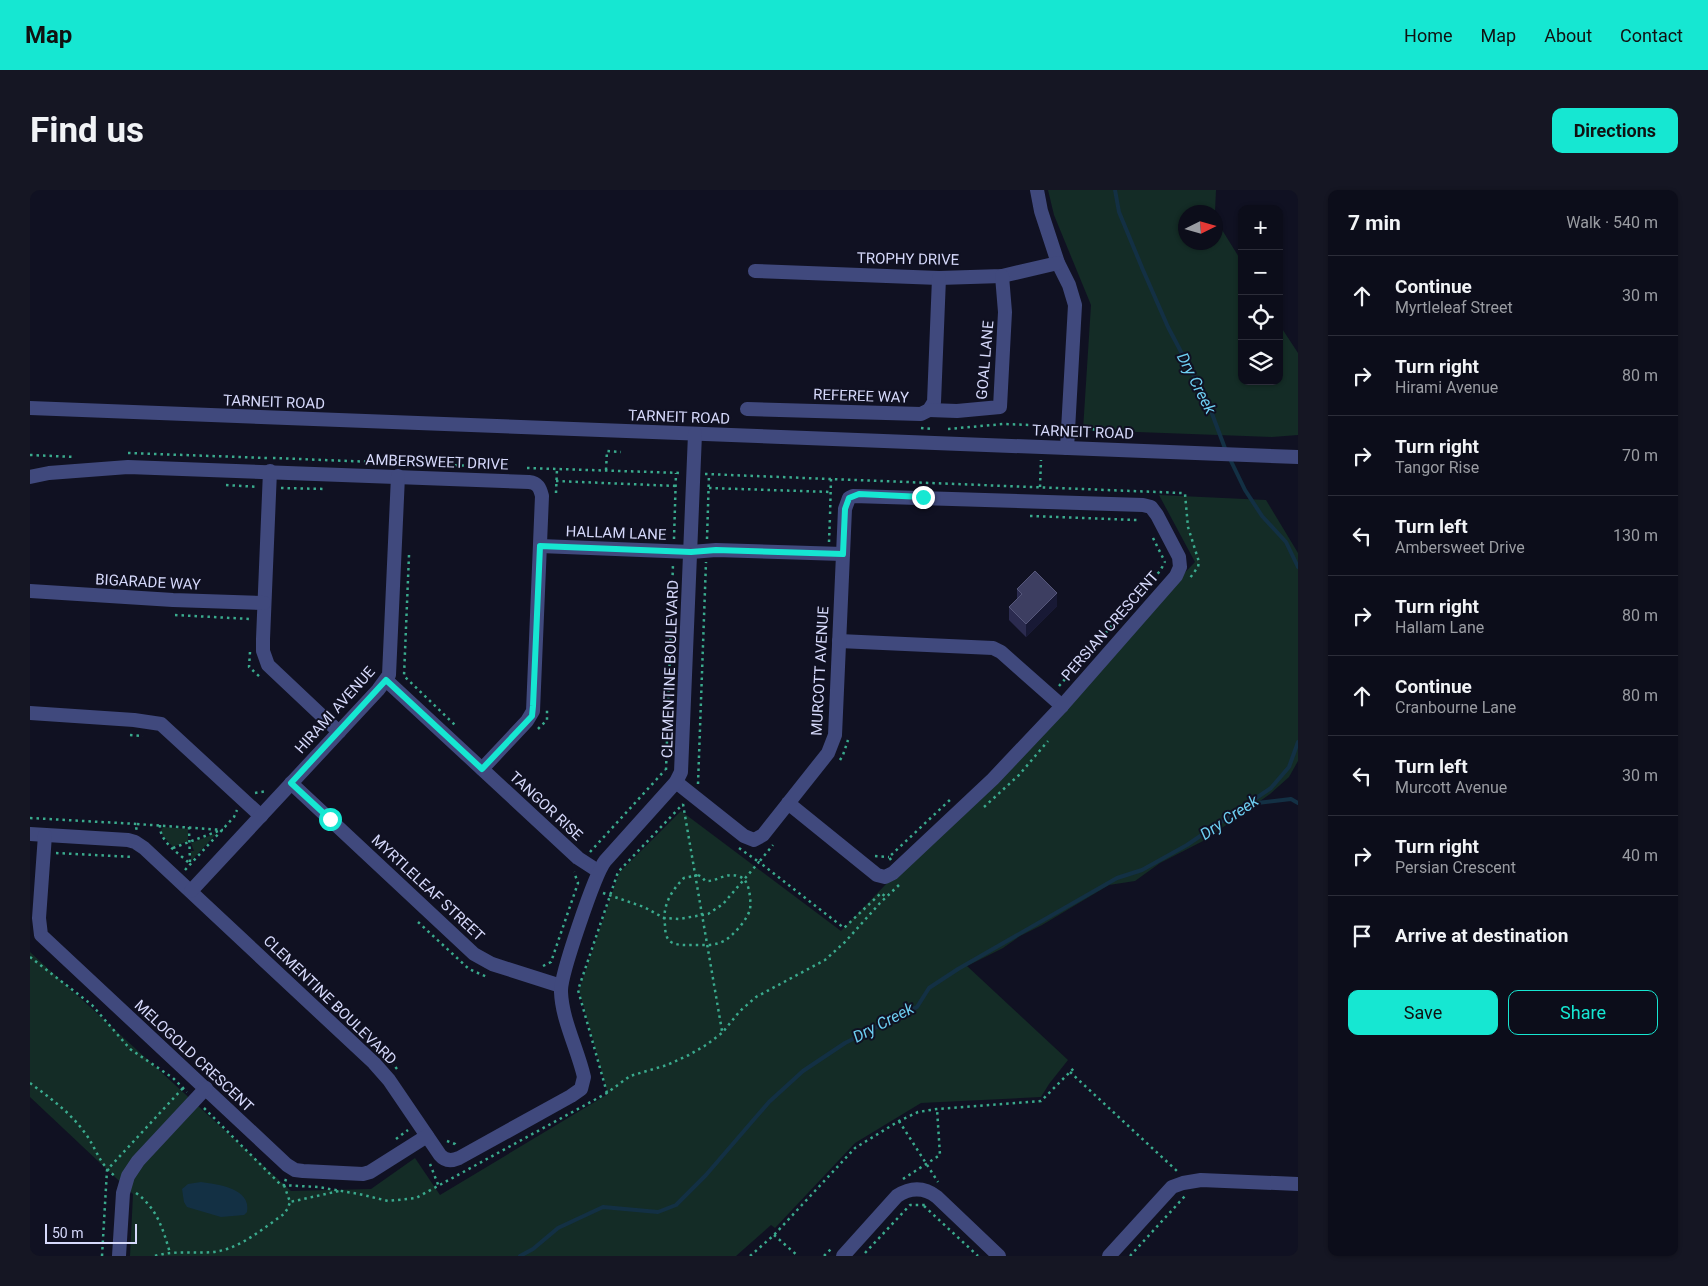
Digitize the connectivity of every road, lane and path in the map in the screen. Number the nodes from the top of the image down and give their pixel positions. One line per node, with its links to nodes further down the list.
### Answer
1 (1037, 190): 2 (street)
2 (1058, 263): 4 (street, TROPHY DRIVE); 11 (street)
3 (755, 271): 5 (street, TROPHY DRIVE)
4 (1002, 276): 5 (street, TROPHY DRIVE); 10 (street, GOAL LANE)
5 (939, 278): 10 (street, REFEREE WAY)
6 (30, 402): 9 (street, TARNEIT ROAD)
7 (30, 408): 9 (street, TARNEIT ROAD)
8 (746, 409): 10 (street, REFEREE WAY)
9 (58, 410): 15 (street, TARNEIT ROAD)
10 (929, 410)
11 (1069, 427): 14 (path); 16 (path); 17 (street)
12 (918, 428): 13 (path)
13 (938, 429)
14 (947, 429)
15 (695, 434): 17 (street, TARNEIT ROAD); 29 (street, CLEMENTINE BOULEVARD)
16 (1130, 436)
17 (1068, 448): 22 (street, TARNEIT ROAD)
18 (622, 452): 25 (path)
19 (123, 454): 27 (path)
20 (30, 455): 21 (path)
21 (82, 457)
22 (1298, 457)
23 (509, 467): 27 (path)
24 (519, 467): 25 (path)
25 (606, 470): 28 (path)
26 (270, 471): 27 (street, AMBERSWEET DRIVE); 30 (street, AMBERSWEET DRIVE); 47 (street)
27 (390, 471): 39 (street, AMBERSWEET DRIVE); 51 (street, HIRAMI AVENUE)
28 (676, 473): 29 (path); 32 (path)
29 (694, 473): 42 (street, CLEMENTINE BOULEVARD); 45 (path)
30 (30, 476)
31 (556, 481): 32 (path)
32 (676, 486): 41 (path)
33 (282, 488): 36 (path)
34 (709, 488): 35 (path)
35 (830, 492)
36 (282, 498)
37 (849, 498): 43 (street, MURCOTT AVENUE); 54 (street, PERSIAN CRESCENT)
38 (830, 516): 43 (path)
39 (540, 546): 41 (street, HALLAM LANE); 64 (street, AMBERSWEET DRIVE)
40 (409, 549): 56 (path)
41 (673, 552): 42 (street, HALLAM LANE); 66 (path)
42 (691, 552): 43 (street, HALLAM LANE); 65 (street, CLEMENTINE BOULEVARD)
43 (836, 554): 50 (street, MURCOTT AVENUE)
44 (1165, 562): 52 (path)
45 (1187, 582)
46 (30, 591): 47 (street, BIGARADE WAY)
47 (264, 603): 57 (street)
48 (175, 615): 49 (path)
49 (250, 618)
50 (839, 641): 52 (street); 74 (street, MURCOTT AVENUE)
51 (386, 680): 57 (street, HIRAMI AVENUE); 64 (street, TANGOR RISE)
52 (1050, 696): 54 (street)
53 (547, 701): 58 (path)
54 (1062, 706): 93 (street, PERSIAN CRESCENT)
55 (30, 713): 73 (street)
56 (461, 730)
57 (339, 732): 69 (street, HIRAMI AVENUE)
58 (534, 734)
59 (130, 735): 60 (path)
60 (146, 736)
61 (848, 737): 63 (path)
62 (1050, 740): 75 (path)
63 (837, 763)
64 (482, 769): 89 (street, TANGOR RISE)
65 (682, 769): 66 (path); 67 (path); 71 (street, CLEMENTINE BOULEVARD)
66 (665, 770): 68 (path)
67 (699, 770)
68 (656, 780): 71 (path); 89 (path)
69 (291, 783): 77 (street, HIRAMI AVENUE); 111 (street, MYRTLELEAF STREET)
70 (273, 784): 73 (path)
71 (672, 786): 84 (street); 94 (street, CLEMENTINE BOULEVARD)
72 (956, 794): 93 (path)
73 (246, 801): 77 (street); 81 (path)
74 (788, 803): 84 (street, MURCOTT AVENUE); 93 (street, PERSIAN CRESCENT)
75 (982, 809)
76 (690, 810): 95 (path)
77 (261, 816): 102 (street, HIRAMI AVENUE)
78 (137, 824): 79 (path)
79 (160, 825): 80 (path); 87 (path)
80 (189, 827): 81 (path); 85 (path)
81 (222, 830): 85 (path); 92 (path)
82 (30, 834): 83 (street, CLEMENTINE BOULEVARD)
83 (45, 835): 96 (street, CLEMENTINE BOULEVARD); 117 (street, MELOGOLD CRESCENT)
84 (744, 836): 91 (path)
85 (190, 842): 87 (path); 92 (path)
86 (775, 842): 91 (path)
87 (173, 848): 92 (path)
88 (58, 853): 90 (path)
89 (582, 861): 94 (street, TANGOR RISE); 99 (path)
90 (57, 862)
91 (759, 862): 97 (path); 103 (path)
92 (190, 864): 96 (path)
93 (899, 867)
94 (598, 871): 101 (street, CLEMENTINE BOULEVARD)
95 (695, 875): 97 (path); 105 (path); 107 (path)
96 (177, 878): 102 (street, CLEMENTINE BOULEVARD)
97 (744, 879): 105 (path); 108 (path)
98 (904, 881): 104 (path)
99 (578, 884): 101 (path); 111 (path)
100 (874, 888): 103 (path)
101 (592, 889): 107 (path); 112 (street, CLEMENTINE BOULEVARD)
102 (191, 891): 122 (street, CLEMENTINE BOULEVARD)
103 (881, 893): 104 (path)
104 (886, 897): 113 (path)
105 (702, 915): 107 (path); 108 (path)
106 (412, 916): 110 (path)
107 (663, 917): 108 (path)
108 (707, 946): 113 (path)
109 (30, 957): 118 (path)
110 (488, 977)
111 (535, 978): 112 (street, MYRTLELEAF STREET)
112 (561, 986): 122 (street, CLEMENTINE BOULEVARD)
113 (722, 1033): 130 (path)
114 (1074, 1068): 115 (path)
115 (1070, 1072): 119 (path); 126 (path)
116 (30, 1083): 128 (path)
117 (206, 1088): 118 (street); 125 (street, MELOGOLD CRESCENT)
118 (195, 1100): 128 (street); 129 (path)
119 (899, 1120): 132 (path); 135 (path)
120 (403, 1124): 121 (path)
121 (408, 1131): 122 (path); 123 (path)
122 (421, 1140): 125 (street, MELOGOLD CRESCENT)
123 (394, 1141)
124 (428, 1160): 130 (path)
125 (290, 1166): 129 (path)
126 (1186, 1182): 127 (street); 147 (street); 148 (path)
127 (1298, 1184)
128 (125, 1185): 137 (path); 138 (street)
129 (284, 1185): 131 (path); 133 (path)
130 (439, 1187): 131 (path)
131 (341, 1191): 133 (path)
132 (934, 1195): 134 (path); 143 (street); 146 (street)
133 (290, 1202): 137 (path)
134 (924, 1206): 144 (path); 145 (path)
135 (774, 1234): 136 (path); 142 (path)
136 (756, 1252): 140 (path); 141 (path)
137 (170, 1253): 139 (path)
138 (119, 1256)
139 (155, 1256)
140 (750, 1256)
141 (758, 1256)
142 (798, 1256)
143 (843, 1256)
144 (862, 1256)
145 (978, 1256)
146 (999, 1256)
147 (1109, 1256)
148 (1130, 1256)

